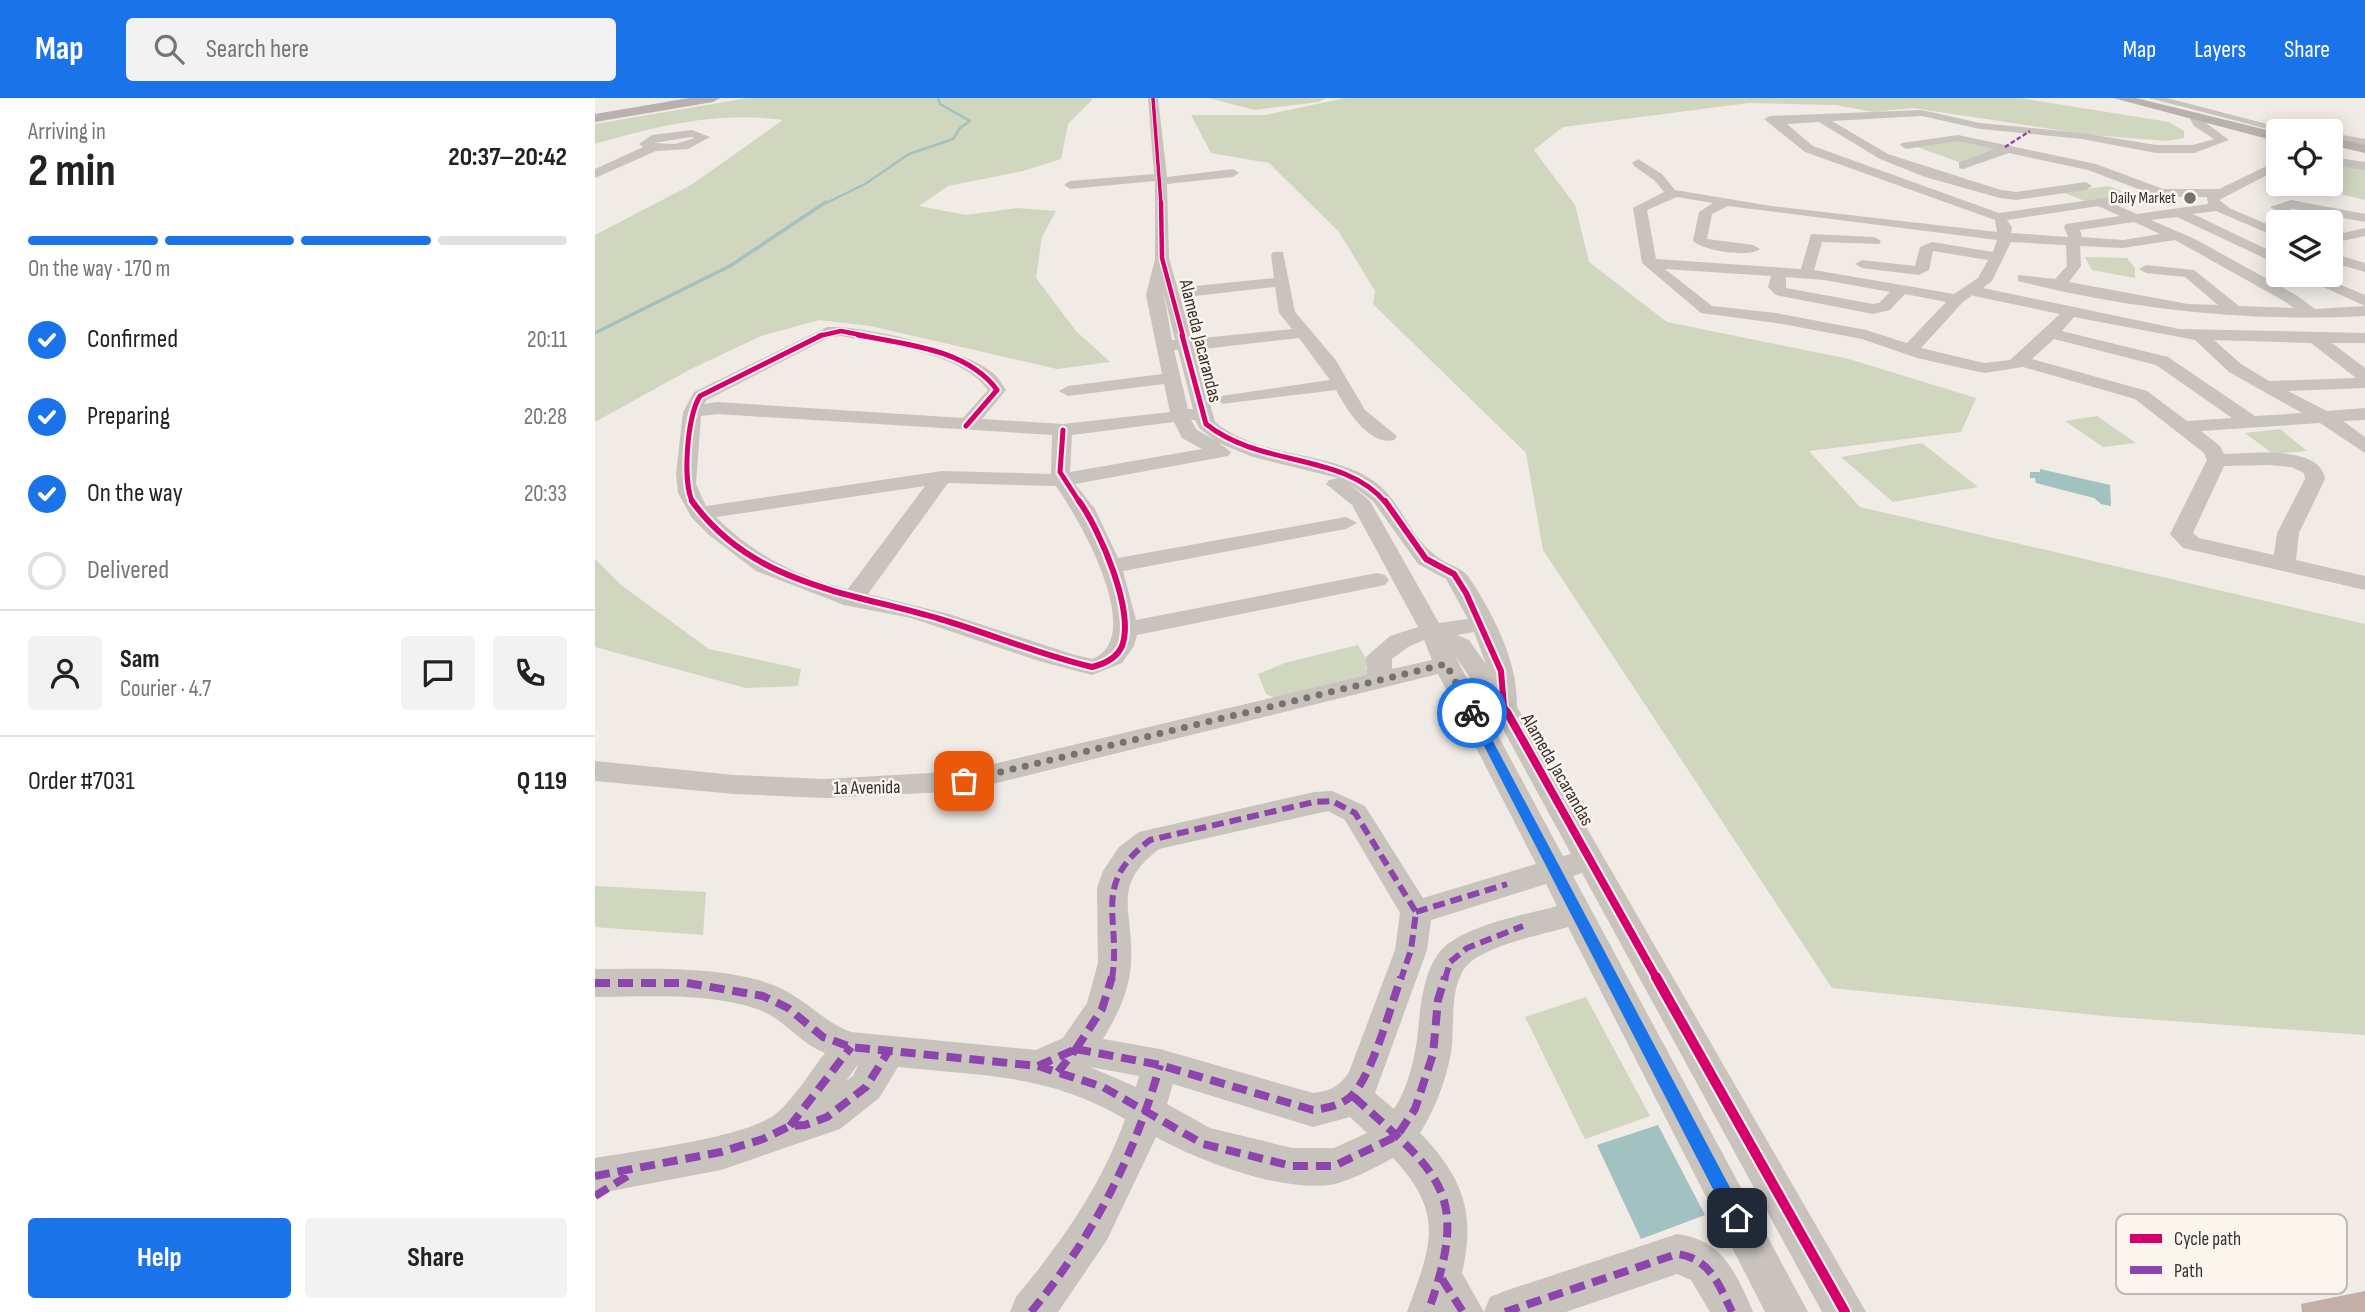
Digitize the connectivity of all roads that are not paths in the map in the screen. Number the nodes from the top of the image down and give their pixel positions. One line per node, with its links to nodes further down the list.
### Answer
1 (696, 98): 6 (main road)
2 (713, 98): 6 (main road)
3 (2154, 98): 14 (street)
4 (2126, 99): 8 (main road); 18 (main road)
5 (1152, 102): 39 (street)
6 (595, 116)
7 (1759, 117): 11 (street)
8 (2194, 117): 19 (main road); 20 (street); 22 (street)
9 (1860, 118): 10 (street); 12 (street); 17 (street)
10 (1822, 119): 11 (street); 30 (street)
11 (1777, 121): 34 (street)
12 (1954, 121): 13 (street); 15 (street)
13 (1980, 126): 16 (street); 21 (street)
14 (2266, 126)
15 (1917, 127)
16 (2030, 131): 20 (street); 25 (street)
17 (1880, 132)
18 (2266, 133)
19 (2266, 133)
20 (2082, 136): 29 (street)
21 (1958, 138): 25 (street); 26 (street)
22 (2266, 142)
23 (2343, 145): 27 (main road)
24 (653, 148): 38 (street)
25 (2007, 148): 29 (street); 33 (street)
26 (1923, 153): 28 (street); 30 (street)
27 (2360, 154)
28 (1936, 157)
29 (2049, 157): 42 (street); 44 (street)
30 (1888, 160): 34 (street); 42 (street)
31 (1949, 161): 33 (street)
32 (1638, 163): 43 (street)
33 (1963, 165): 35 (street)
34 (1854, 167): 53 (street)
35 (1984, 171)
36 (2266, 172): 45 (street)
37 (1233, 173): 39 (street)
38 (595, 174)
39 (1161, 179): 41 (street); 71 (street)
40 (2018, 180): 42 (street)
41 (1070, 186)
42 (2052, 191): 47 (street)
43 (1671, 193): 46 (street); 73 (street)
44 (2163, 193): 45 (street); 47 (street)
45 (2219, 200): 51 (street); 58 (street)
46 (1724, 203): 48 (street); 62 (street)
47 (2094, 204): 53 (street); 54 (street)
48 (1771, 210): 56 (street); 62 (street)
49 (2282, 210): 50 (street)
50 (2323, 210)
51 (2178, 212): 54 (street); 69 (street)
52 (2343, 214): 55 (street)
53 (1998, 217): 64 (street)
54 (2136, 218): 63 (street); 66 (street)
55 (2365, 218)
56 (1883, 223): 64 (street); 65 (street)
57 (2266, 223): 58 (street)
58 (2255, 224): 59 (street)
59 (2266, 229)
60 (2365, 233): 61 (street)
61 (2343, 235)
62 (1755, 236): 80 (street)
63 (2176, 236): 67 (street); 77 (street)
64 (2004, 237): 66 (street); 70 (street)
65 (1874, 241): 74 (street); 76 (street)
66 (2074, 241): 67 (street); 86 (street)
67 (2123, 244): 79 (street)
68 (1278, 255): 84 (street)
69 (2266, 256)
70 (1998, 257): 74 (street); 90 (street)
71 (1162, 258): 106 (street, Alameda Jacarandas); 107 (street, Alameda Jacarandas)
72 (2343, 261): 78 (street)
73 (1649, 263): 85 (street); 96 (street)
74 (1862, 264): 83 (street)
75 (2266, 264): 77 (street)
76 (1808, 268)
77 (2233, 268): 98 (street)
78 (2365, 268)
79 (2146, 269): 91 (street); 94 (street)
80 (1751, 270): 81 (street); 85 (street)
81 (1780, 272): 83 (street); 88 (street)
82 (2023, 278): 86 (street)
83 (1853, 280): 88 (street)
84 (1283, 282): 89 (street); 100 (street)
85 (1724, 282): 96 (street)
86 (2059, 285): 91 (street)
87 (2334, 287): 93 (street)
88 (1900, 290): 92 (street)
89 (1195, 291)
90 (1974, 291): 92 (street); 97 (street)
91 (2128, 298): 94 (street); 99 (street)
92 (1957, 299): 108 (street)
93 (2365, 300)
94 (2216, 304): 98 (street)
95 (2365, 311): 98 (street)
96 (1714, 312): 108 (street)
97 (2070, 312): 99 (street); 101 (street)
98 (2311, 314): 103 (street)
99 (2115, 321): 102 (street)
100 (1302, 333): 107 (street); 113 (street)
101 (2051, 333): 110 (street); 123 (street)
102 (2201, 336): 105 (street); 114 (street)
103 (2341, 338): 104 (street); 105 (street)
104 (2365, 338)
105 (2315, 339): 111 (street)
106 (1164, 346): 107 (street); 112 (street, Alameda Jacarandas)
107 (1187, 348): 119 (street, Alameda Jacarandas)
108 (1911, 349): 110 (street)
109 (783, 355): 117 (street); 118 (street); 124 (street)
110 (2020, 361): 125 (street)
111 (2363, 377): 114 (street)
112 (1172, 378): 115 (street); 121 (street, Alameda Jacarandas)
113 (1340, 384): 116 (street); 127 (street)
114 (2269, 386): 122 (street)
115 (1068, 391)
116 (1229, 400)
117 (717, 408): 118 (street); 124 (street); 129 (street)
118 (692, 412): 129 (street)
119 (1201, 413): 121 (street); 136 (street, Alameda Jacarandas)
120 (2365, 414): 122 (street)
121 (1180, 416): 126 (street); 130 (street, Alameda Jacarandas)
122 (2322, 417): 123 (street); 128 (street)
123 (2251, 422): 125 (street)
124 (966, 426): 126 (street)
125 (2183, 427): 131 (street)
126 (1063, 430): 133 (street)
127 (1387, 436)
128 (2363, 443)
129 (690, 444): 134 (street)
130 (1220, 452): 133 (street); 137 (street, Alameda Jacarandas)
131 (2217, 460): 138 (street); 138 (street)
132 (941, 477): 133 (street); 134 (street); 144 (street)
133 (1062, 480): 139 (street)
134 (700, 513): 144 (street)
135 (1346, 523): 139 (street)
136 (1406, 531): 137 (street); 140 (street, Alameda Jacarandas)
137 (1383, 543): 142 (street, Alameda Jacarandas)
138 (2284, 564): 143 (street)
139 (1112, 566): 146 (street)
140 (1458, 579): 142 (street); 145 (street, Alameda Jacarandas)
141 (1377, 580): 146 (street)
142 (1405, 582): 147 (street, Alameda Jacarandas)
143 (2365, 583)
144 (852, 600): 146 (street)
145 (1481, 624): 147 (street); 150 (street, Alameda Jacarandas)
146 (1124, 630)
147 (1433, 633): 148 (street, Alameda Jacarandas); 149 (street); 150 (street)
148 (1446, 664): 149 (street, 1a Avenida); 153 (street, Alameda Jacarandas)
149 (1380, 680): 151 (street, 1a Avenida)
150 (1504, 707): 152 (street, Alameda Jacarandas)
151 (595, 771)
152 (1590, 859): 153 (street); 173 (street, Alameda Jacarandas)
153 (1555, 870): 154 (street); 155 (street, Alameda Jacarandas)
154 (1416, 912): 159 (street); 161 (street)
155 (1577, 912): 164 (street); 172 (street, Alameda Jacarandas)
156 (595, 983): 157 (street)
157 (851, 1047): 158 (street); 163 (street)
158 (888, 1052): 159 (street); 163 (street)
159 (1057, 1062): 160 (street); 162 (street)
160 (1160, 1065): 161 (street); 162 (street)
161 (1354, 1097): 164 (street)
162 (1149, 1112): 164 (street); 169 (street)
163 (790, 1126): 165 (street)
164 (1397, 1136): 168 (street)
165 (641, 1168): 166 (street); 167 (street)
166 (595, 1176)
167 (595, 1196)
168 (1444, 1301)
169 (1031, 1312)
170 (1505, 1312): 171 (street)
171 (1732, 1312)
172 (1787, 1312)
173 (1845, 1312)

